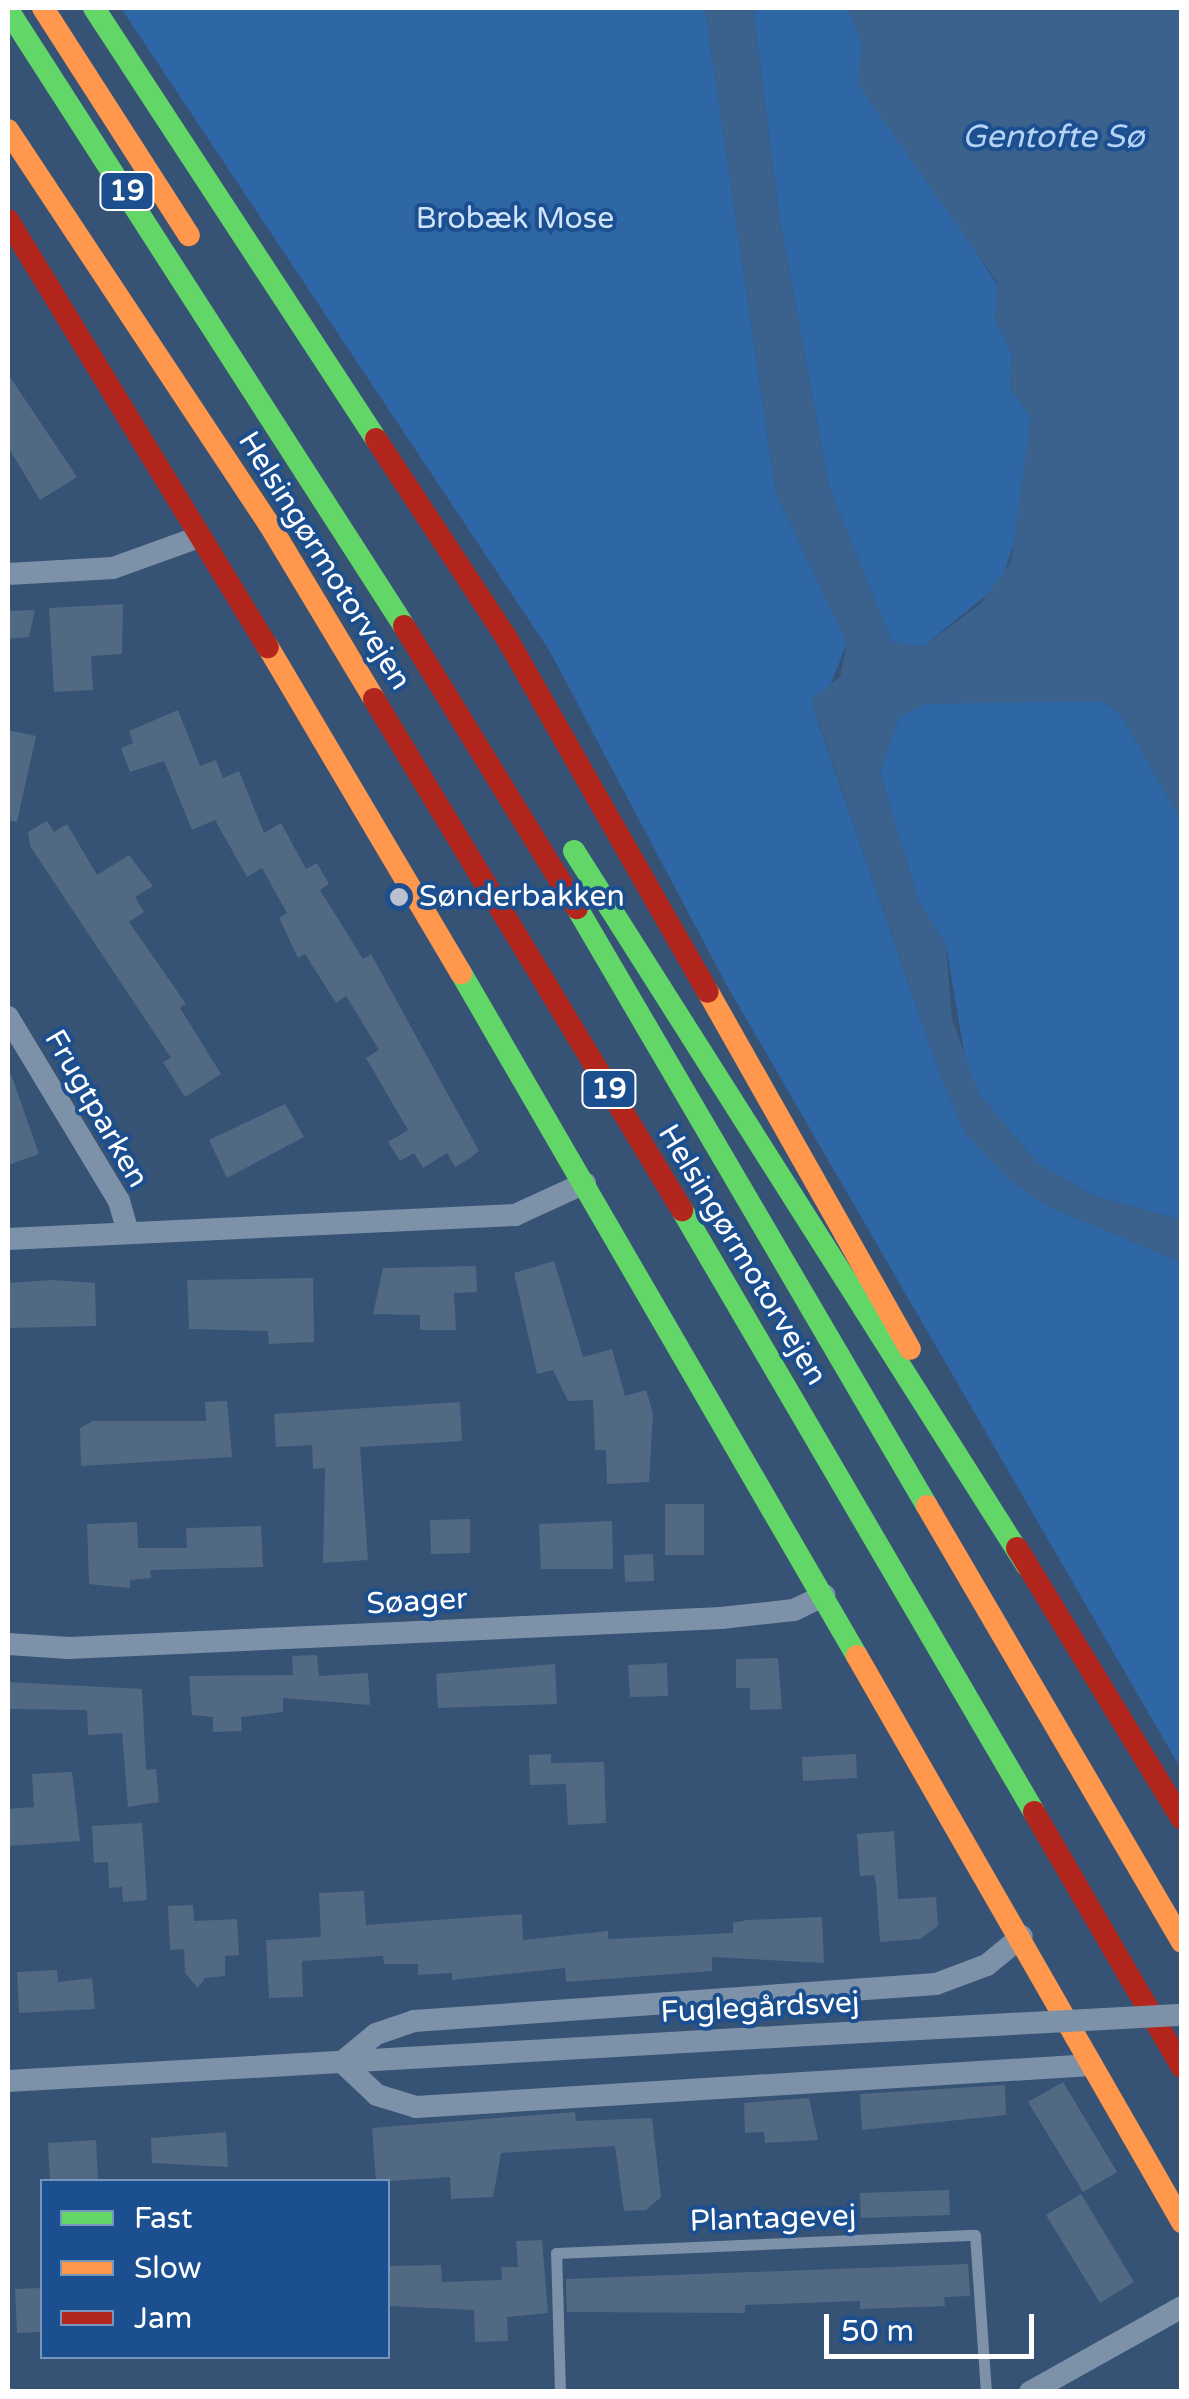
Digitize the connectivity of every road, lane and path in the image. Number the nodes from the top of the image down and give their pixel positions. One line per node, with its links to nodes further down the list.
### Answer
1 (43, 8): 7 (main road)
2 (94, 8): 17 (main road)
3 (8, 10): 9 (main road, Helsingørmotorvejen / 19)
4 (8, 130): 5 (main road, Helsingørmotorvejen / 19)
5 (17, 153): 26 (main road, Helsingørmotorvejen / 19)
6 (8, 220): 10 (main road)
7 (200, 252)
8 (259, 346): 9 (main road)
9 (247, 372): 12 (main road, Helsingørmotorvejen / 19)
10 (199, 537): 11 (street); 14 (main road)
11 (8, 574)
12 (527, 822): 17 (main road); 22 (main road, Helsingørmotorvejen / 19)
13 (8, 1018): 15 (street, Frugtparken)
14 (585, 1184): 15 (street); 18 (main road)
15 (128, 1233): 16 (street)
16 (8, 1239)
17 (1027, 1566): 20 (main road)
18 (825, 1595): 19 (street, Søager); 21 (main road)
19 (8, 1644)
20 (1182, 1820)
21 (1022, 1936): 24 (street, Fuglegårdsvej); 25 (main road)
22 (1182, 1942)
23 (1182, 2016): 24 (street, Fuglegårdsvej, bridge)
24 (342, 2062): 25 (street); 27 (street, Fuglegårdsvej)
25 (1092, 2065): 28 (main road)
26 (1182, 2067)
27 (8, 2082)
28 (1182, 2222)
29 (1182, 2306): 32 (street)
30 (560, 2392): 31 (lane, Plantagevej)
31 (986, 2392)
32 (1030, 2392)

